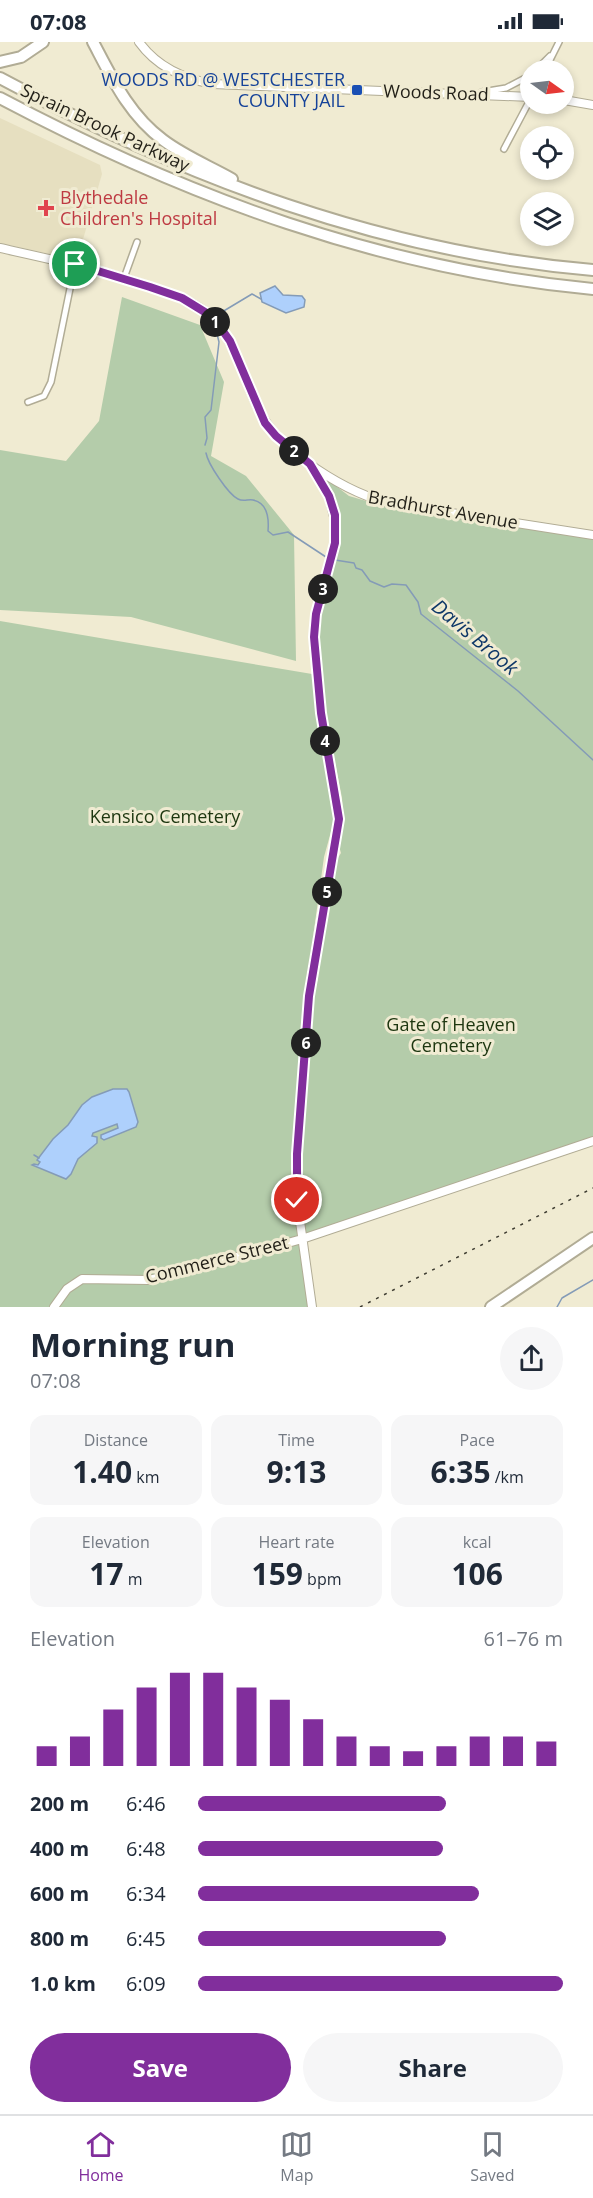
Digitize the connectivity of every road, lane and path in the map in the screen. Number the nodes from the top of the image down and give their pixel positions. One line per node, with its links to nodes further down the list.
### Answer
1 (43, 42): 8 (highway)
2 (93, 42): 20 (highway)
3 (139, 42): 11 (street, Woods Road)
4 (559, 42): 5 (street)
5 (555, 50): 6 (street); 7 (street)
6 (546, 60)
7 (550, 60)
8 (0, 62)
9 (0, 78): 20 (highway, Sprain Brook Parkway)
10 (520, 81): 11 (street)
11 (470, 94): 12 (street, Woods Road)
12 (520, 96)
13 (0, 98): 18 (highway, Sprain Brook Parkway)
14 (574, 102): 16 (street)
15 (0, 105): 18 (highway)
16 (593, 105)
17 (522, 114): 19 (street)
18 (94, 145): 26 (highway, Sprain Brook Parkway)
19 (504, 149)
20 (278, 202): 24 (highway, Sprain Brook Parkway)
21 (137, 242): 25 (street)
22 (0, 248): 23 (street, Bradhurst Avenue)
23 (75, 264): 25 (street, Bradhurst Avenue); 27 (street)
24 (593, 270)
25 (124, 278): 28 (street, Bradhurst Avenue)
26 (593, 289)
27 (28, 402)
28 (310, 464): 29 (street, Bradhurst Avenue); 32 (street)
29 (593, 535)
30 (593, 1141): 32 (street, Commerce Street)
31 (593, 1238): 36 (highway)
32 (302, 1239): 34 (street, Commerce Street); 35 (street)
33 (593, 1244): 37 (highway)
34 (54, 1307)
35 (312, 1307)
36 (491, 1307)
37 (501, 1307)

